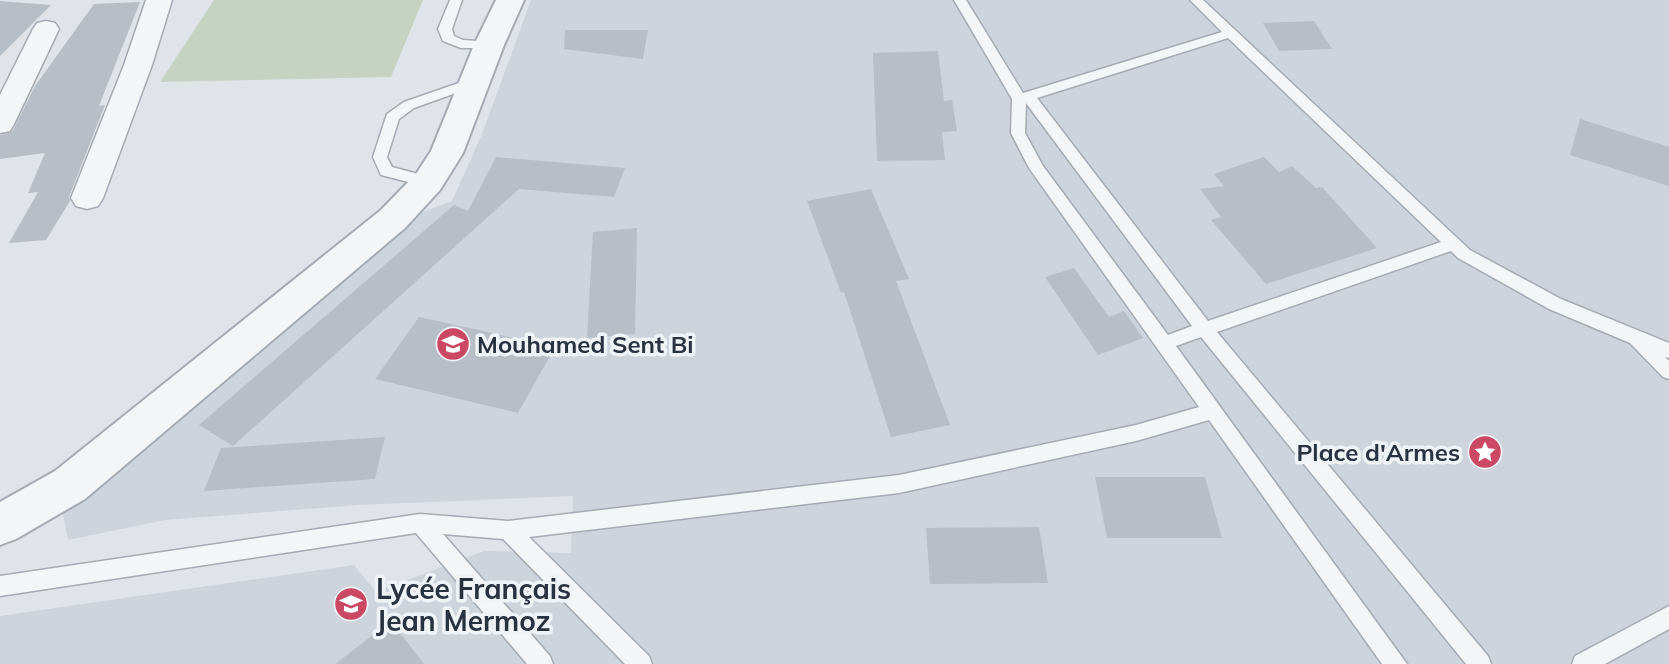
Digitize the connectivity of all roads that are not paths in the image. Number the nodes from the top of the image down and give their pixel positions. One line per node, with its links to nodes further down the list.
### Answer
1 (159, 0): 13 (street)
2 (456, 0): 8 (lane)
3 (510, 0): 8 (street)
4 (960, 0): 10 (lane)
5 (1196, 0): 7 (lane)
6 (46, 29): 11 (street)
7 (1231, 33): 10 (lane); 14 (lane)
8 (489, 46): 9 (street)
9 (475, 81): 12 (street); 12 (lane)
10 (1023, 97): 15 (lane); 17 (lane)
11 (0, 124)
12 (428, 182): 22 (street)
13 (87, 198)
14 (1454, 244): 15 (lane); 16 (lane)
15 (1204, 329): 17 (lane); 29 (lane)
16 (1632, 336): 18 (lane); 19 (lane)
17 (1164, 343): 20 (lane)
18 (1669, 351)
19 (1669, 372)
20 (1212, 411): 23 (lane); 28 (lane)
21 (420, 523): 23 (lane); 24 (lane); 26 (lane)
22 (0, 525)
23 (508, 530): 27 (lane)
24 (0, 586)
25 (1669, 617): 30 (lane)
26 (541, 664)
27 (641, 664)
28 (1395, 664)
29 (1480, 664)
30 (1583, 664)

